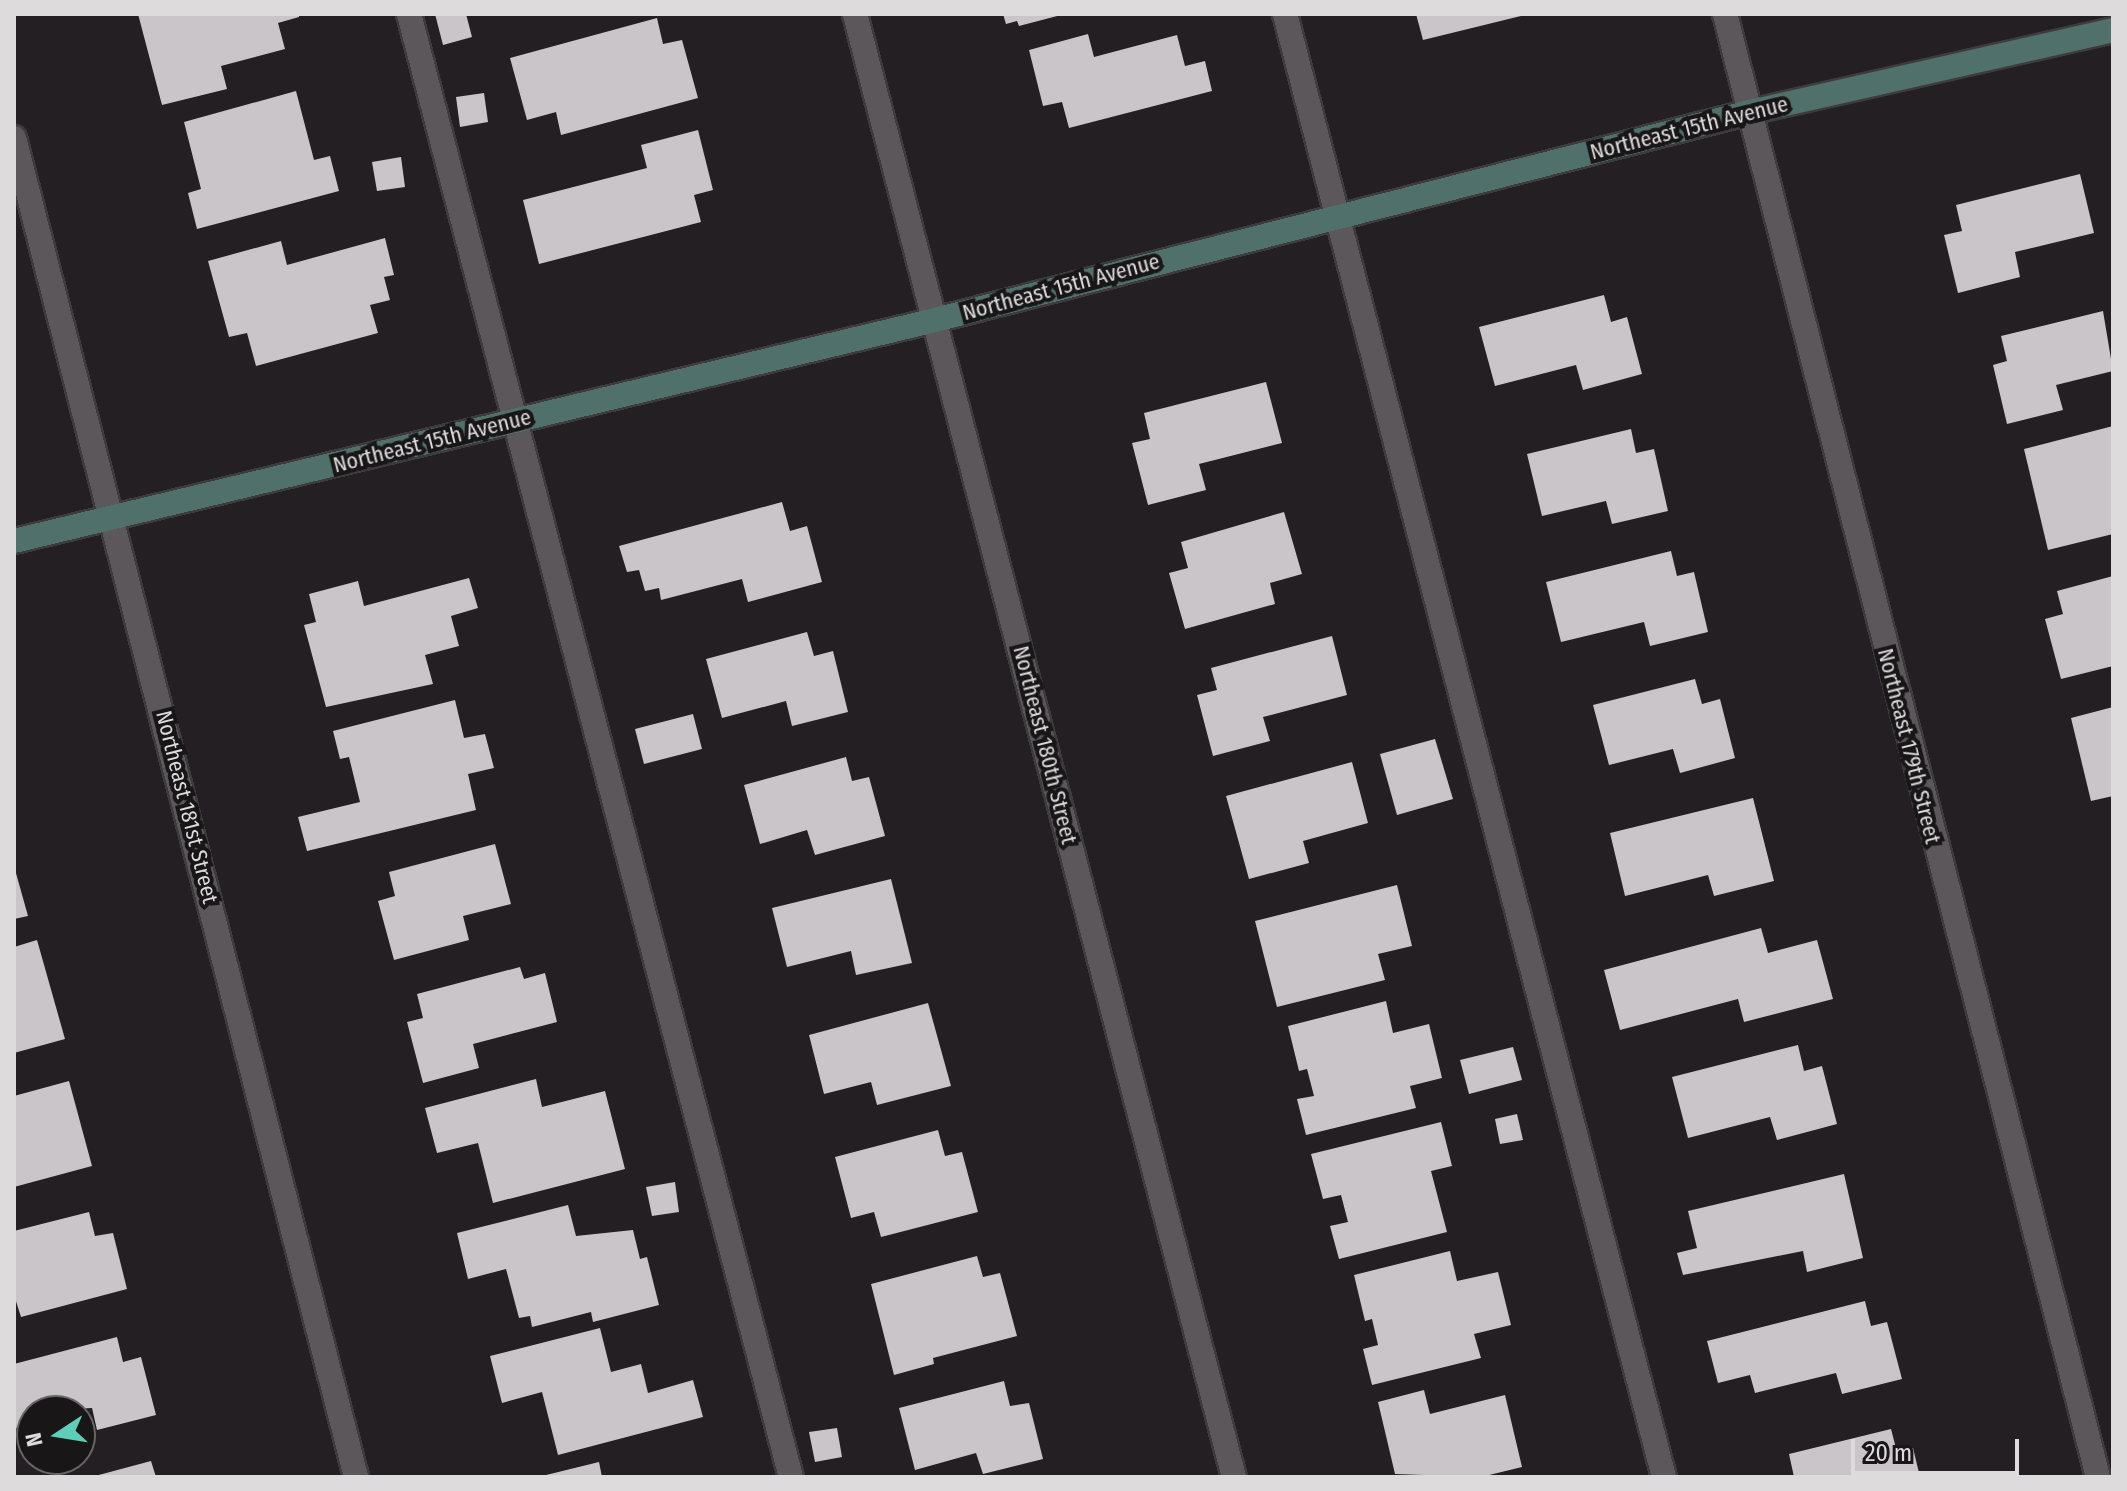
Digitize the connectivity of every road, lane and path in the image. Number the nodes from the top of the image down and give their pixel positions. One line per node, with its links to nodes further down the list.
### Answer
1 (409, 14): 10 (street)
2 (855, 14): 9 (street, Northeast 180th Street)
3 (1285, 14): 8 (street)
4 (1725, 14): 6 (street, Northeast 179th Street)
5 (2111, 28): 6 (street, Northeast 15th Avenue)
6 (1750, 112): 8 (street, Northeast 15th Avenue); 17 (street, Northeast 179th Street)
7 (14, 138): 11 (street, Northeast 181st Street)
8 (1337, 215): 9 (street, Northeast 15th Avenue); 16 (street)
9 (935, 320): 10 (street, Northeast 15th Avenue); 15 (street, Northeast 180th Street)
10 (518, 420): 11 (street, Northeast 15th Avenue); 14 (street)
11 (114, 517): 12 (street, Northeast 15th Avenue); 13 (street, Northeast 181st Street)
12 (14, 541)
13 (356, 1477)
14 (791, 1477)
15 (1234, 1477)
16 (1664, 1477)
17 (2098, 1477)

